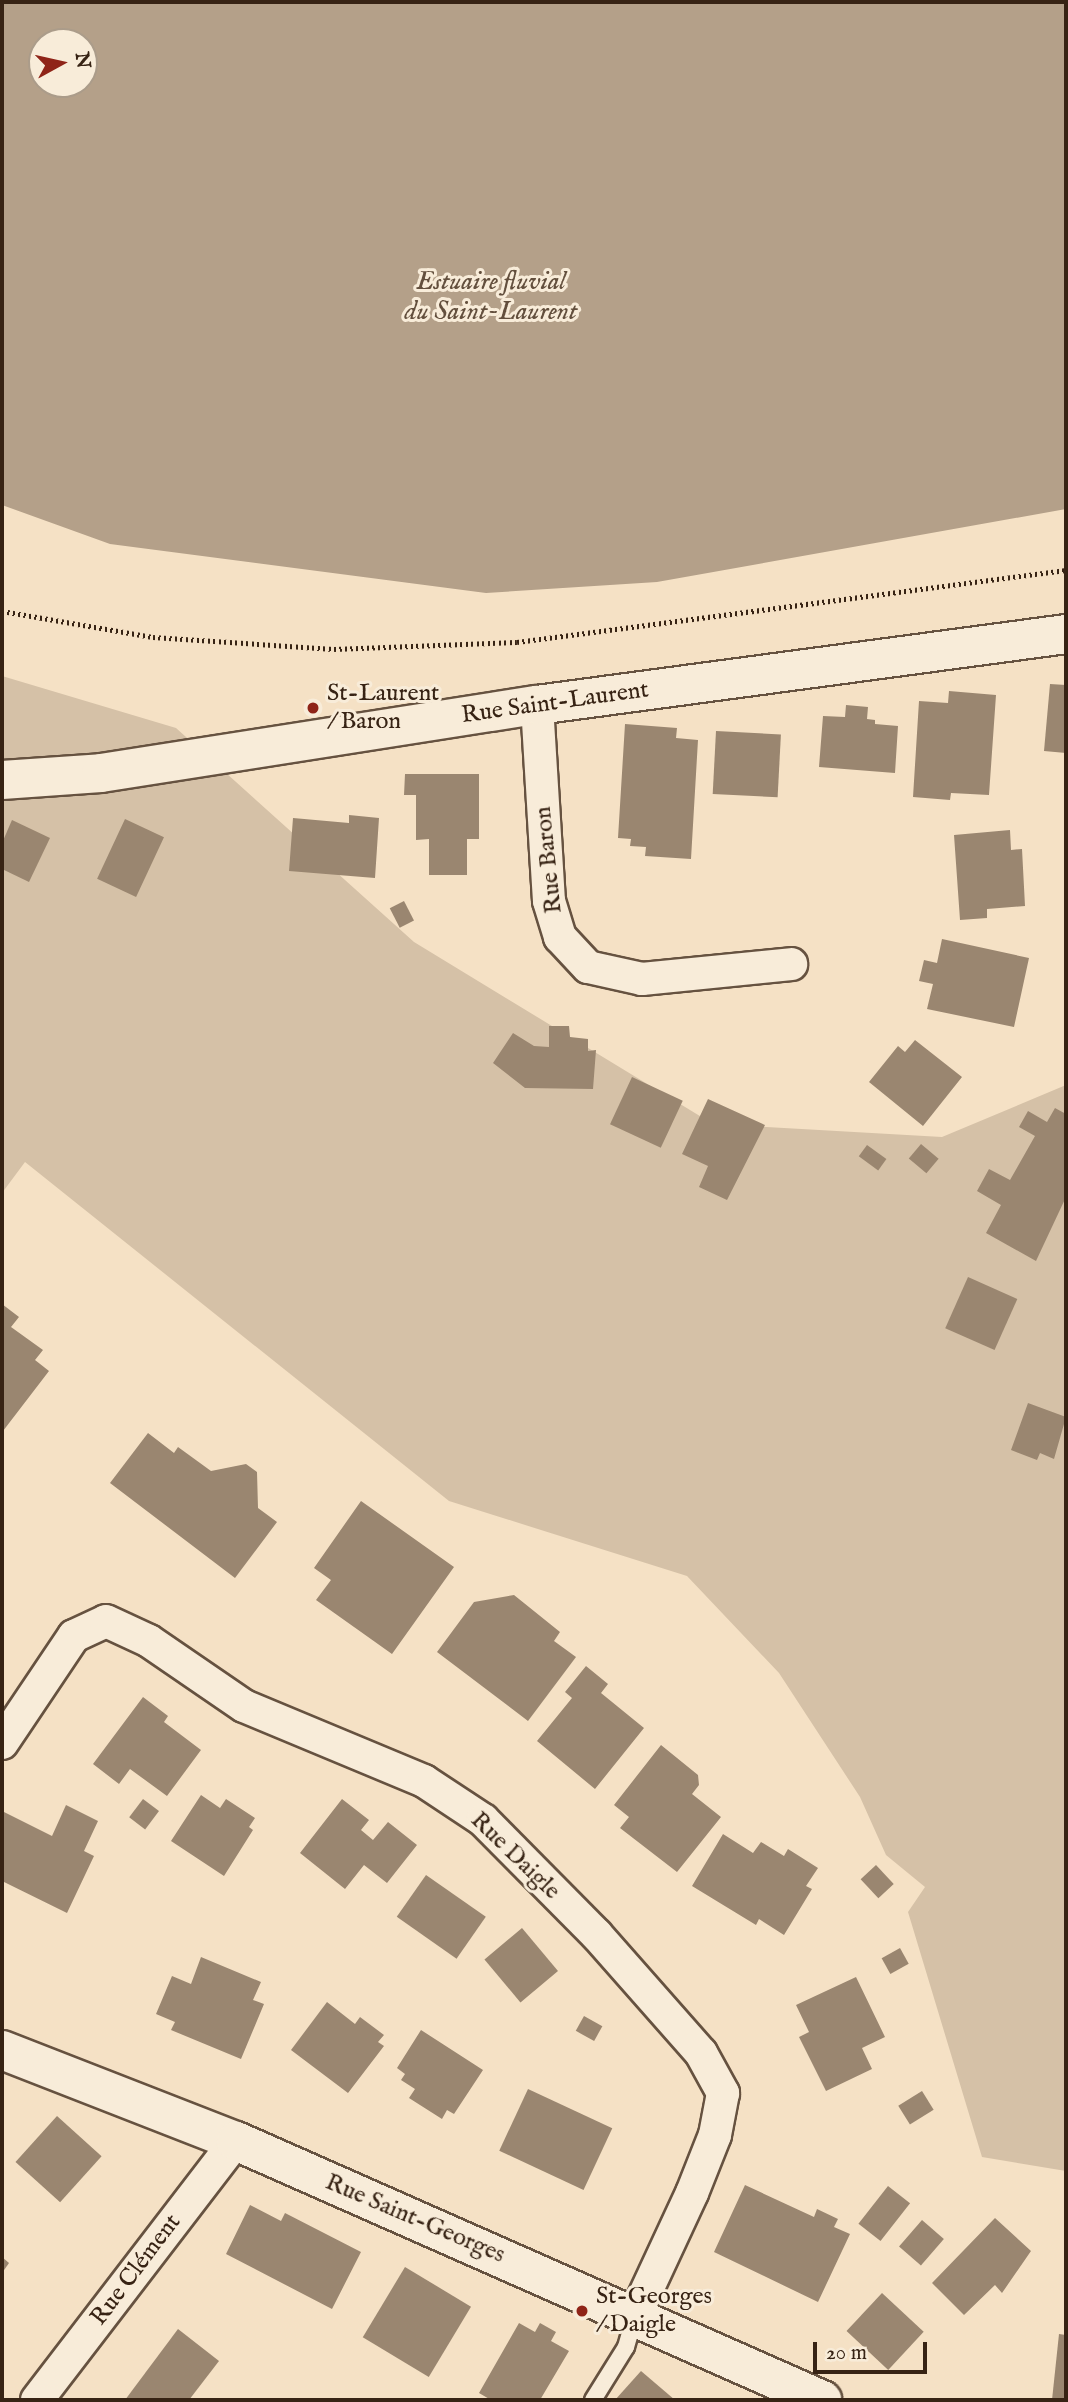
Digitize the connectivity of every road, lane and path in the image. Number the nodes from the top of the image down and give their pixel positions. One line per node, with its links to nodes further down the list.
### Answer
1 (1066, 570): 2 (path)
2 (2, 611)
3 (1066, 634): 4 (street, Rue Saint-Laurent)
4 (537, 705): 5 (street, Rue Saint-Laurent); 6 (street, Rue Baron)
5 (2, 780)
6 (791, 964)
7 (2, 1743): 10 (street, Rue Daigle)
8 (2, 2050): 9 (street, Rue Saint-Georges)
9 (236, 2141): 10 (street, Rue Saint-Georges); 11 (street, Rue Clément)
10 (635, 2316): 12 (lane); 13 (street, Rue Saint-Georges)
11 (37, 2400)
12 (593, 2400)
13 (822, 2400)

